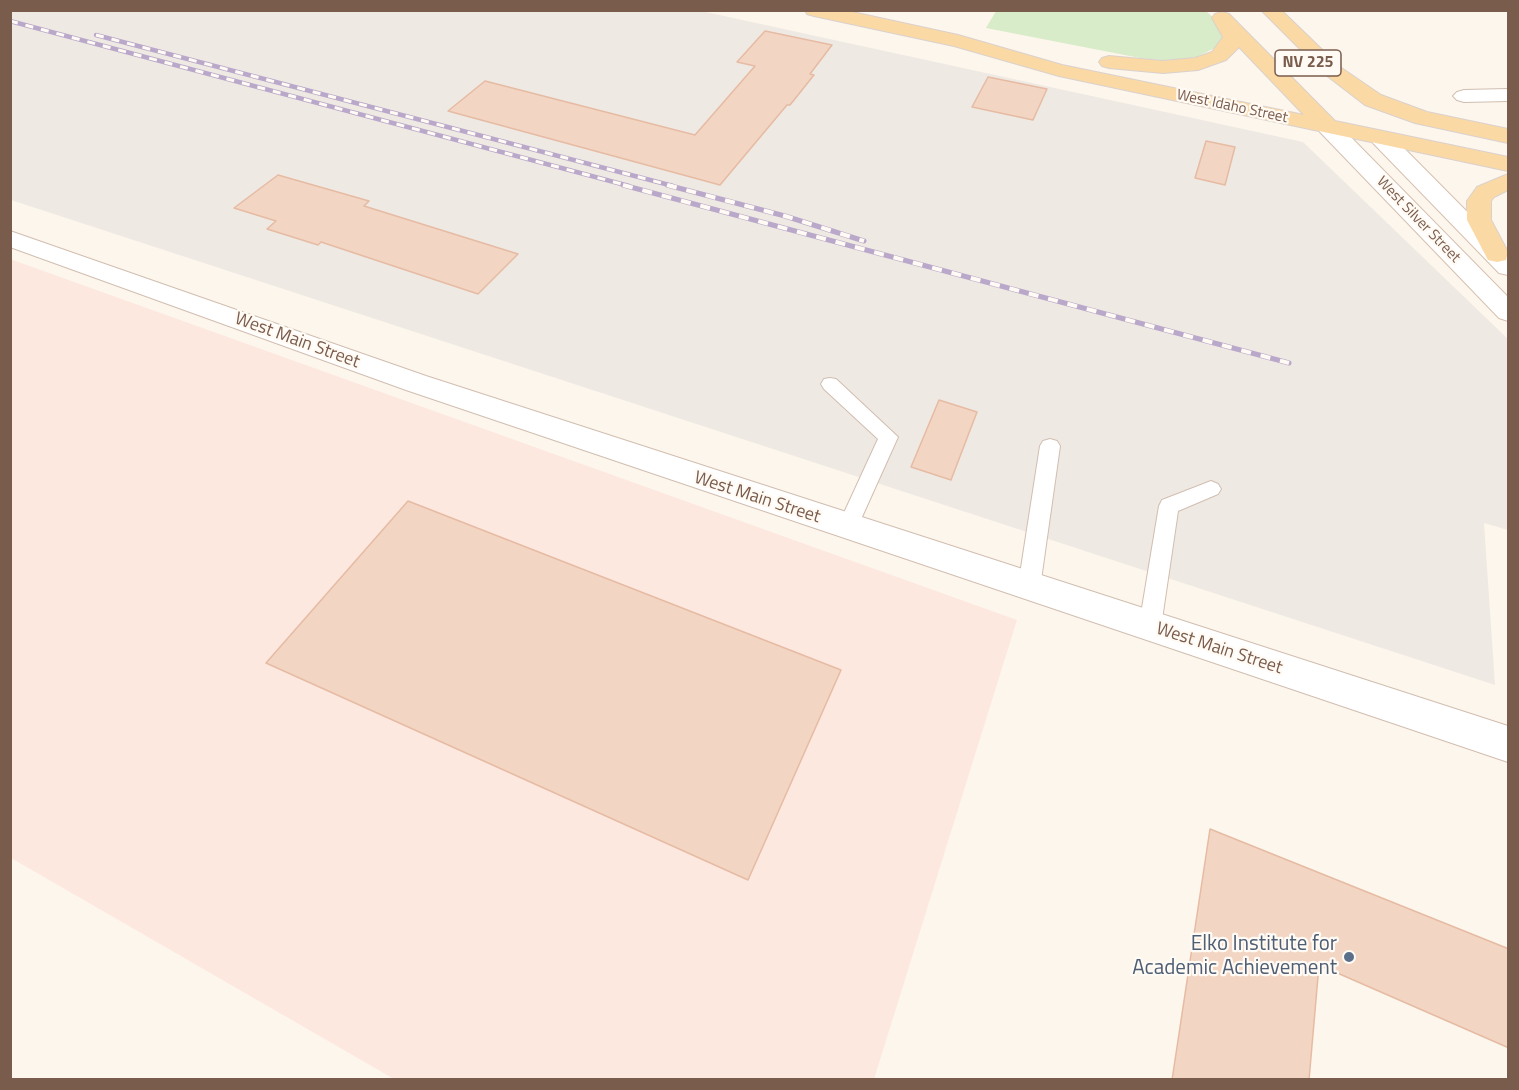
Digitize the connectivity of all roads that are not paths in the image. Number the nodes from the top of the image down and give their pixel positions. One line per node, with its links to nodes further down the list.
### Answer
1 (814, 10): 5 (main road, West Idaho Street)
2 (1258, 10): 10 (main road, NV 225)
3 (1270, 10): 12 (main road)
4 (1221, 18): 6 (main road); 9 (main road, NV 225)
5 (958, 41): 6 (main road, West Idaho Street); 11 (main road, West Idaho Street)
6 (1094, 60): 9 (main road, West Idaho Street)
7 (1509, 95): 8 (street)
8 (1464, 96)
9 (1306, 105): 10 (main road, West Idaho Street); 11 (main road, NV 225)
10 (1358, 116): 13 (main road, NV 225); 14 (main road, West Idaho Street)
11 (1328, 127): 13 (main road, West Idaho Street); 19 (street, West Silver Street)
12 (1509, 136)
13 (1381, 138): 15 (main road, West Idaho Street); 18 (street, West Silver Street)
14 (1509, 149)
15 (1509, 164)
16 (1509, 181): 18 (main road)
17 (10, 238): 23 (street, West Main Street)
18 (1503, 260)
19 (1509, 312)
20 (830, 384): 23 (lane)
21 (1050, 446): 24 (lane)
22 (1211, 489): 25 (lane)
23 (847, 528): 24 (street, West Main Street)
24 (1029, 587): 25 (street, West Main Street)
25 (1150, 626): 26 (street, West Main Street)
26 (1509, 744)

